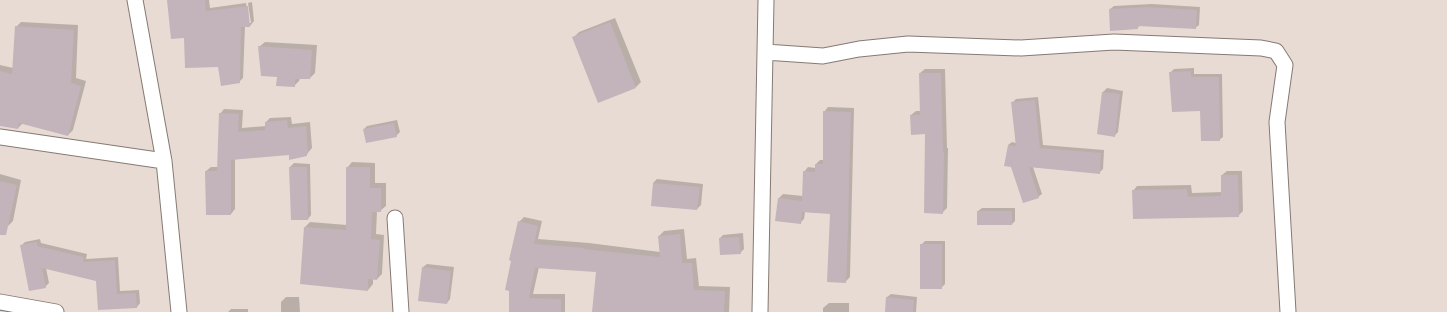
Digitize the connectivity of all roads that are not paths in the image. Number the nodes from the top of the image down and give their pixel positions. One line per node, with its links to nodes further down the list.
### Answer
1 (135, 0): 5 (street)
2 (766, 0): 3 (street)
3 (765, 52): 11 (street); 12 (street)
4 (0, 137): 5 (street)
5 (164, 162): 9 (street)
6 (395, 218): 10 (street)
7 (0, 302): 8 (street)
8 (56, 312)
9 (179, 312)
10 (401, 312)
11 (760, 312)
12 (1288, 312)

